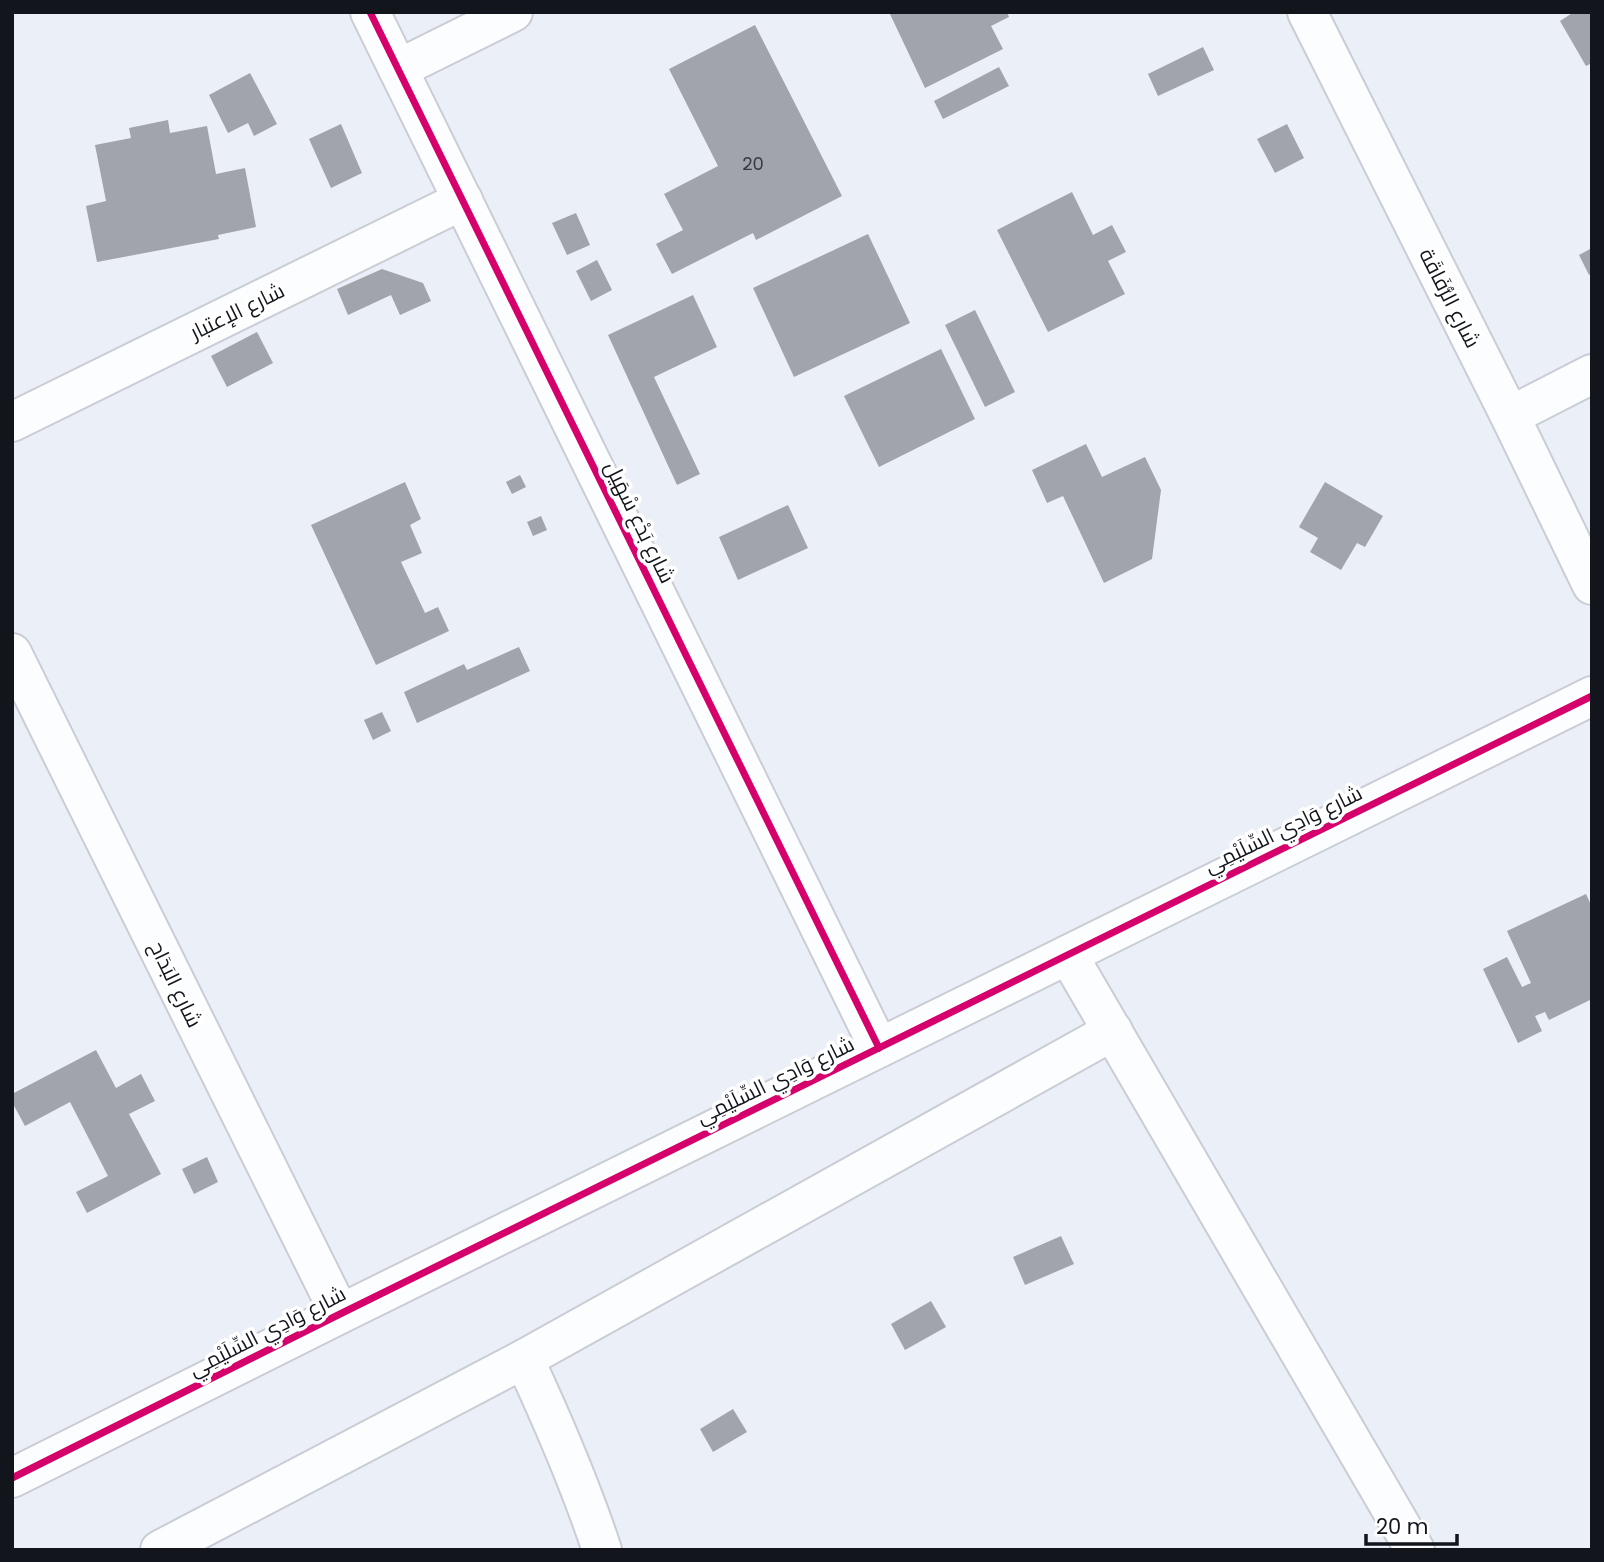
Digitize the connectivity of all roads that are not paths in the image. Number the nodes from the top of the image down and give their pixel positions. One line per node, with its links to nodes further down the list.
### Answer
1 (370, 12): 4 (street, شارع بَدْع سْهَيل)
2 (513, 12): 4 (street)
3 (1307, 12): 7 (street, شارع الرُّفَاقَة)
4 (398, 69): 5 (street, شارع بَدْع سْهَيل)
5 (463, 200): 8 (street, شارع الإعتبار); 14 (street, شارع بَدْع سْهَيل)
6 (1592, 374): 7 (street)
7 (1510, 415): 9 (street, شارع الرُّفَاقَة)
8 (12, 422)
9 (1592, 584)
10 (12, 653): 15 (street, شارع البَدَاح)
11 (1592, 696): 12 (street, شارع وَادِي السِّلَيْمِي)
12 (1068, 955): 13 (street); 14 (street, شارع وَادِي السِّلَيْمِي)
13 (1113, 1031): 16 (street); 20 (street)
14 (879, 1048): 15 (street, شارع وَادِي السِّلَيْمِي)
15 (340, 1314): 17 (street, شارع وَادِي السِّلَيْمِي)
16 (524, 1359): 18 (street); 19 (street)
17 (12, 1478)
18 (160, 1550)
19 (602, 1550)
20 (1415, 1550)

